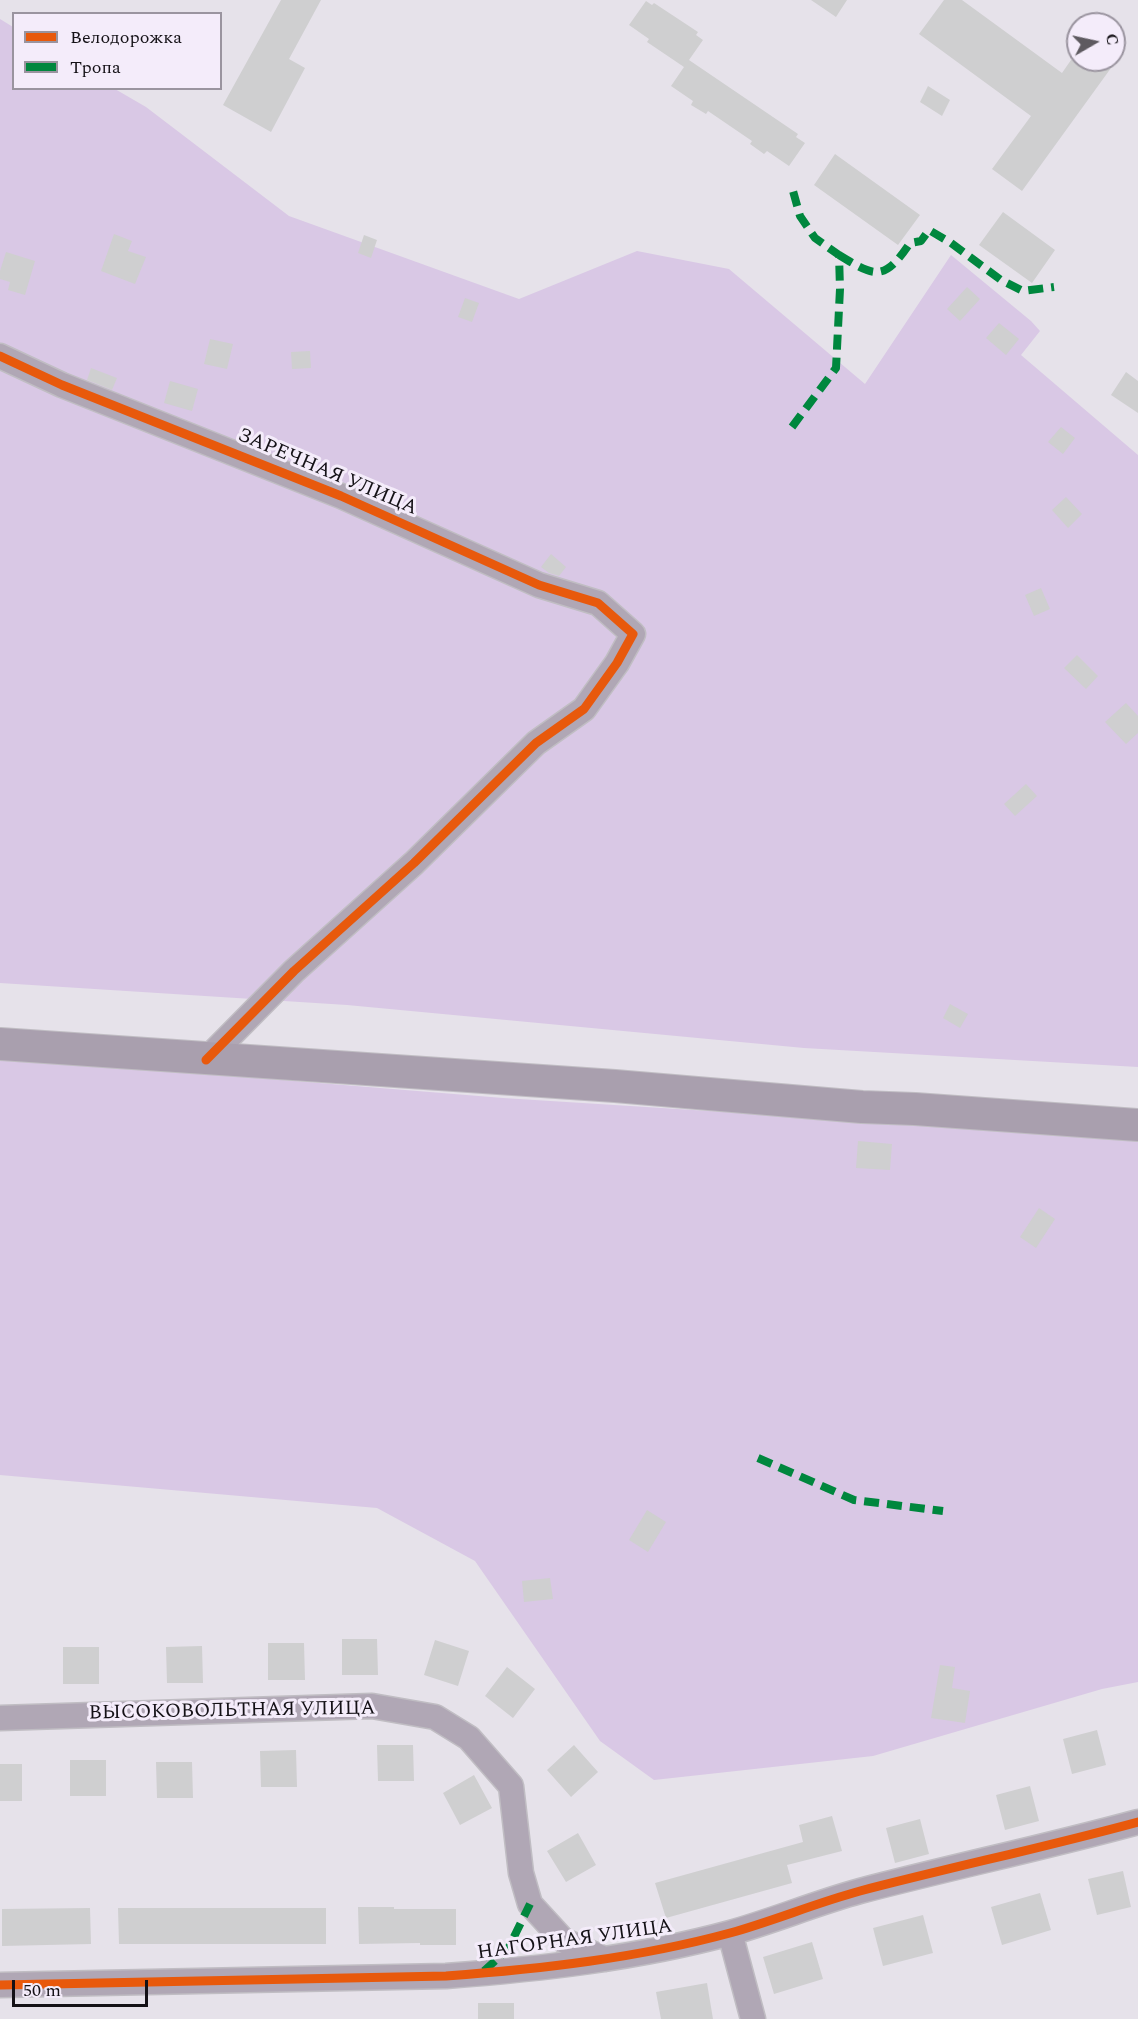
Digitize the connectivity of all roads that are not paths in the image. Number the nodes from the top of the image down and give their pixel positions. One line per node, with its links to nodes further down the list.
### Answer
1 (0, 356): 3 (street, ЗАРЕЧНАЯ УЛИЦА)
2 (0, 1044): 3 (main road)
3 (206, 1060): 4 (main road)
4 (1138, 1125)
5 (0, 1718): 8 (street, ВЫСОКОВОЛЬТНАЯ УЛИЦА)
6 (1138, 1822): 7 (street, НАГОРНАЯ УЛИЦА)
7 (730, 1933): 8 (street, НАГОРНАЯ УЛИЦА); 10 (street)
8 (604, 1959): 9 (street, НАГОРНАЯ УЛИЦА)
9 (0, 1985)
10 (753, 2019)

